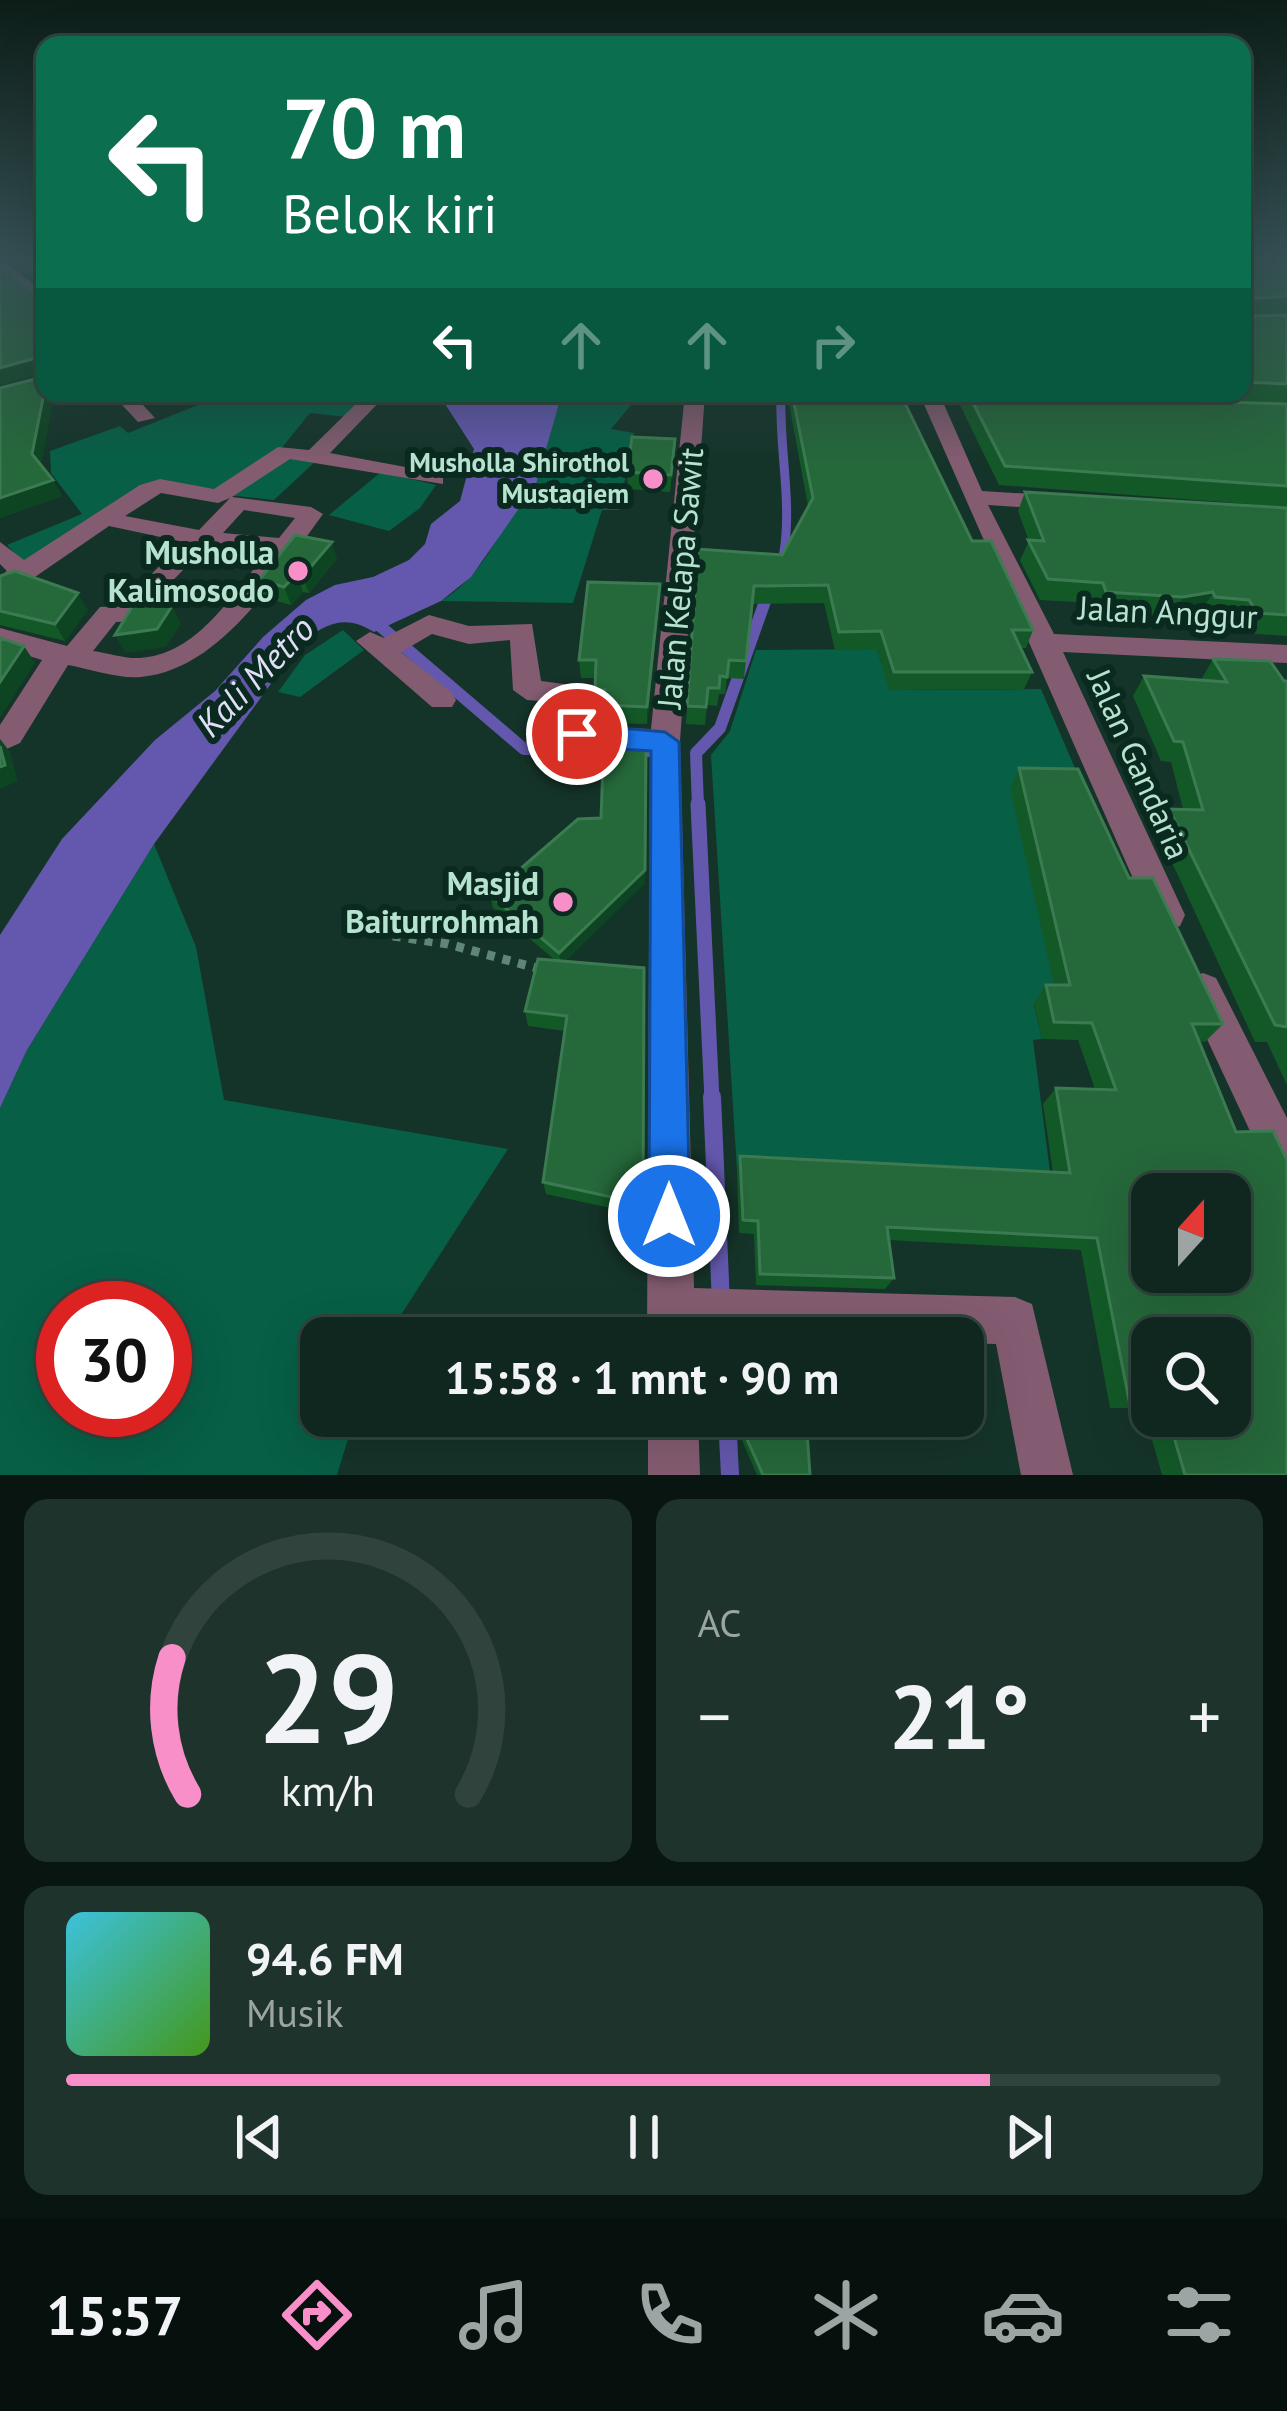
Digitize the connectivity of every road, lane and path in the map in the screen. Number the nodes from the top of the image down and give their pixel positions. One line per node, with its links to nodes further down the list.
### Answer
1 (130, 402): 5 (street)
2 (369, 402): 6 (street)
3 (695, 402): 21 (street, Jalan Kelapa Sawit)
4 (933, 402): 8 (street, Jalan Gandaria)
5 (145, 418)
6 (316, 455): 7 (street); 10 (street)
7 (435, 479)
8 (973, 497): 9 (street); 16 (street, Jalan Gandaria)
9 (1082, 504)
10 (107, 519): 11 (street); 14 (street)
11 (203, 538): 12 (street); 12 (street); 18 (street)
12 (286, 546): 18 (street)
13 (0, 549): 14 (street)
14 (11, 580)
15 (0, 637): 18 (street)
16 (1045, 642): 17 (street, Jalan Anggur); 24 (street, Jalan Gandaria)
17 (1287, 654)
18 (66, 656): 20 (street)
19 (442, 700): 21 (street)
20 (0, 741)
21 (665, 742): 25 (street, Jalan Kelapa Sawit)
22 (393, 935): 23 (path)
23 (546, 971)
24 (1287, 1163)
25 (692, 1317)
26 (984, 1321): 29 (street)
27 (673, 1437): 28 (street)
28 (674, 1475)
29 (1046, 1475)

